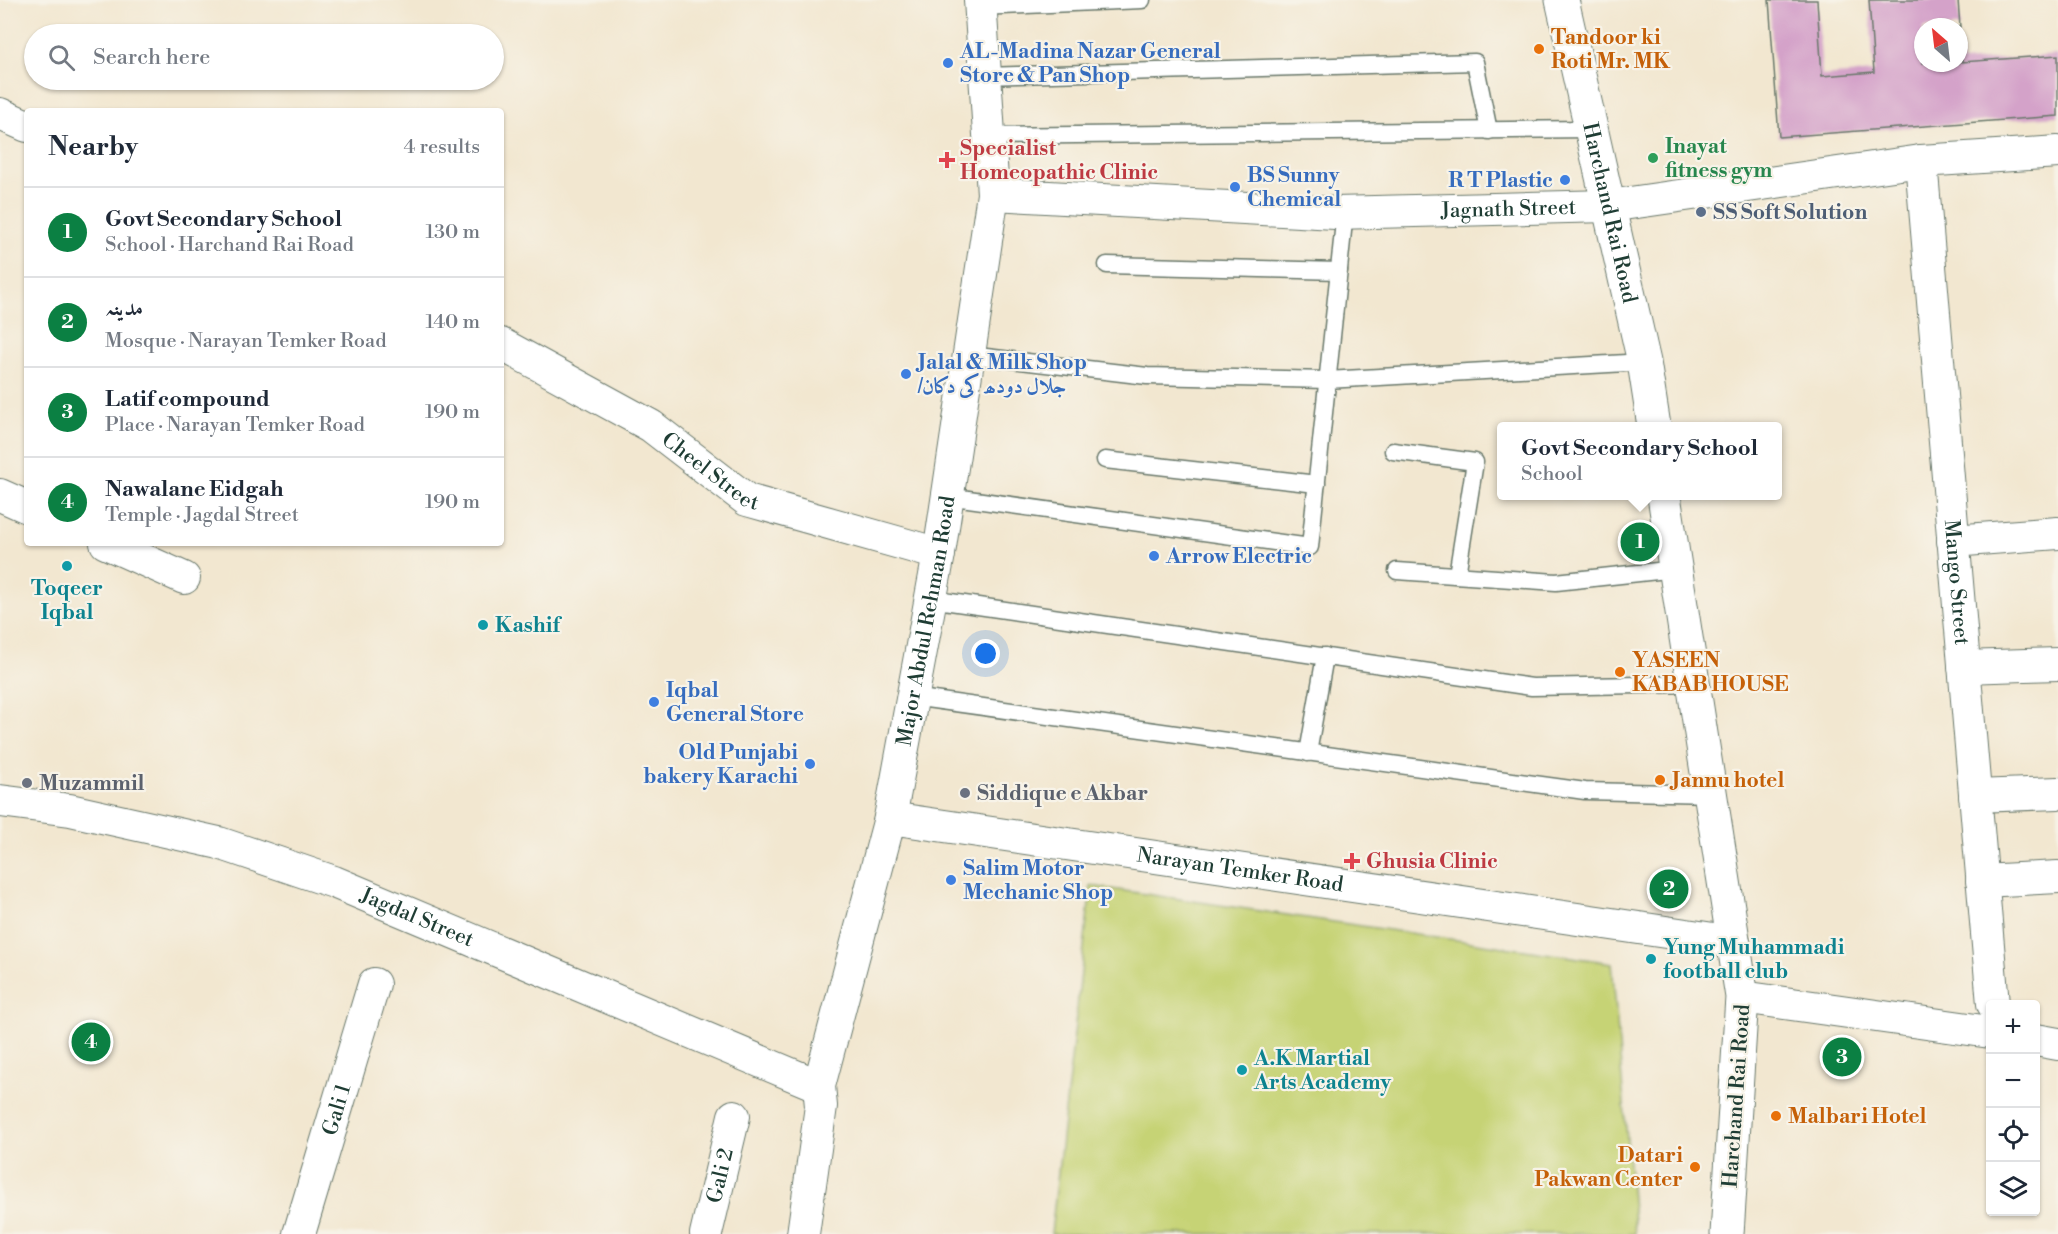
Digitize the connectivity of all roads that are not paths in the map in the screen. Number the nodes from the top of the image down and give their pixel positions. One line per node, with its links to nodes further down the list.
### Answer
1 (1142, 0): 3 (lane)
2 (1562, 0): 7 (main road, Harchand Rai Road)
3 (980, 4): 4 (street, Major Abdul Rehman Road)
4 (984, 76): 8 (lane); 9 (street, Major Abdul Rehman Road)
5 (0, 114): 6 (street)
6 (24, 125)
7 (1591, 129): 8 (lane); 13 (main road, Harchand Rai Road)
8 (1490, 131): 9 (lane)
9 (989, 136): 12 (street, Major Abdul Rehman Road)
10 (2058, 152): 11 (street, Jagnath Street)
11 (1921, 160): 13 (street, Jagnath Street); 30 (street, Mango Street)
12 (993, 194): 14 (street, Jagnath Street); 18 (street, Major Abdul Rehman Road)
13 (1609, 207): 14 (street, Jagnath Street); 19 (main road, Harchand Rai Road)
14 (1345, 212): 16 (lane)
15 (1107, 265): 16 (lane)
16 (1339, 271): 20 (lane)
17 (504, 347): 32 (street, Cheel Street)
18 (969, 355): 20 (lane); 26 (street, Major Abdul Rehman Road)
19 (1644, 362): 20 (lane); 21 (main road, Harchand Rai Road)
20 (1328, 380): 24 (lane)
21 (1653, 422)
22 (1393, 452): 35 (lane)
23 (1105, 460): 24 (lane)
24 (1317, 484): 26 (lane)
25 (0, 495): 28 (street)
26 (947, 496): 32 (street, Major Abdul Rehman Road)
27 (1665, 500): 33 (main road, Harchand Rai Road)
28 (24, 506)
29 (2058, 533): 30 (street)
30 (1953, 541): 40 (street, Mango Street)
31 (113, 546): 36 (street)
32 (939, 554): 37 (street, Major Abdul Rehman Road)
33 (1676, 569): 35 (lane); 41 (main road, Harchand Rai Road)
34 (1397, 571): 35 (lane)
35 (1457, 575)
36 (184, 578)
37 (930, 599): 38 (lane); 42 (street, Major Abdul Rehman Road)
38 (1325, 656): 41 (lane); 43 (lane)
39 (2058, 664): 40 (street)
40 (1964, 668): 46 (street, Mango Street)
41 (1694, 684): 45 (main road, Harchand Rai Road)
42 (912, 697): 43 (lane); 48 (street, Major Abdul Rehman Road)
43 (1308, 753): 45 (lane)
44 (2058, 793): 46 (street)
45 (1711, 794): 51 (main road, Harchand Rai Road)
46 (1975, 796): 50 (street, Mango Street)
47 (0, 801): 58 (street, Jagdal Street)
48 (890, 818): 51 (street, Narayan Temker Road); 58 (street, Major Abdul Rehman Road)
49 (2058, 877): 50 (street)
50 (1982, 881): 54 (street, Mango Street)
51 (1734, 942): 53 (main road, Harchand Rai Road)
52 (374, 984): 60 (street, Gali 1)
53 (1742, 997): 55 (street); 63 (main road, Harchand Rai Road)
54 (1993, 1000)
55 (1986, 1031)
56 (2040, 1041): 57 (street)
57 (2058, 1044)
58 (819, 1086): 62 (street, Major Abdul Rehman Road)
59 (734, 1116): 61 (street, Gali 2)
60 (299, 1234)
61 (706, 1234)
62 (803, 1234)
63 (1727, 1234)

